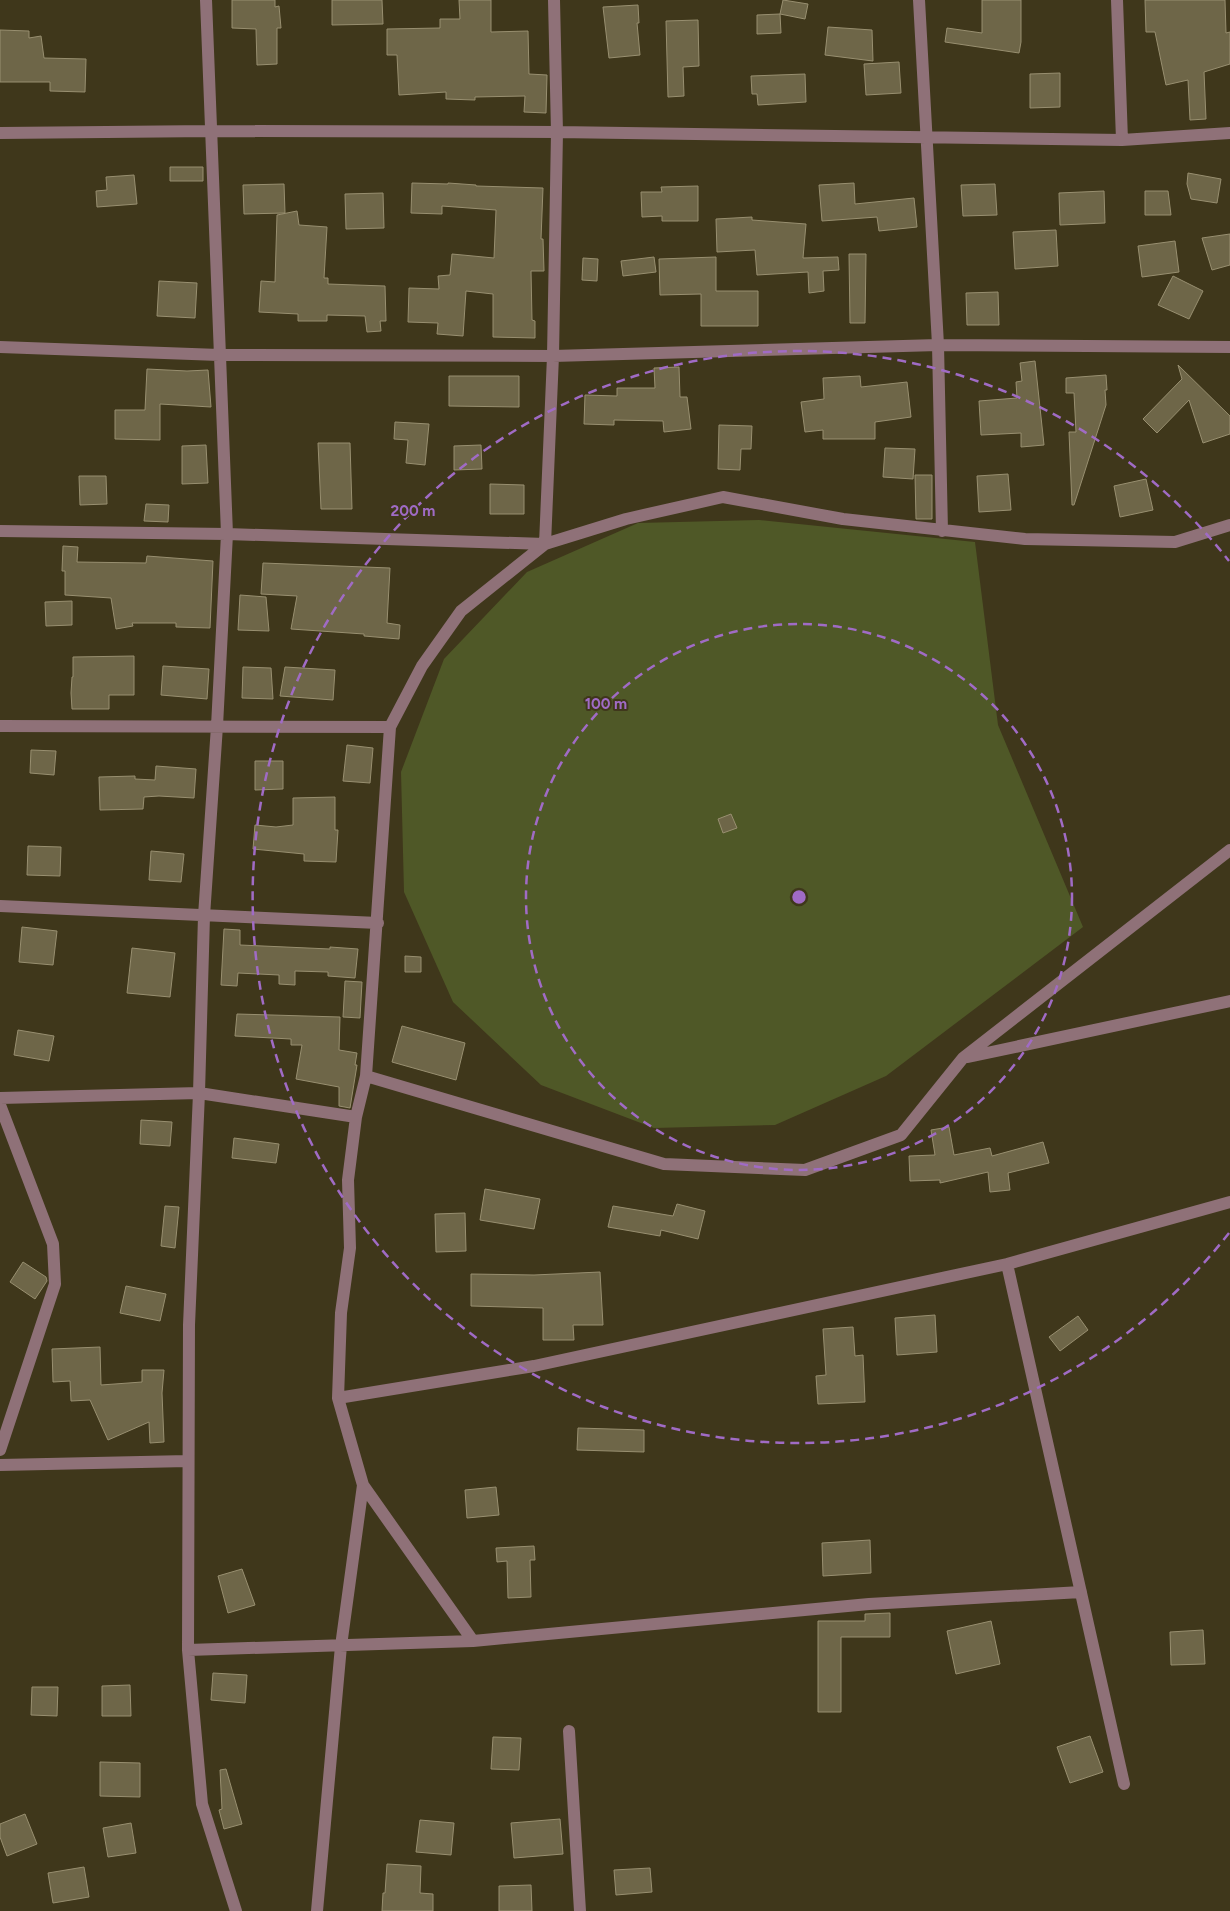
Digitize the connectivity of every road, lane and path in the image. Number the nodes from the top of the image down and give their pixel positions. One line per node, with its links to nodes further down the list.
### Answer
1 (206, 0): 5 (street)
2 (554, 0): 6 (street)
3 (919, 0): 9 (street)
4 (1117, 0): 10 (street)
5 (212, 131): 6 (street); 7 (street); 14 (street)
6 (557, 132): 9 (street); 15 (street)
7 (0, 133)
8 (1230, 133): 10 (street)
9 (926, 137): 10 (street); 11 (street)
10 (1122, 140)
11 (938, 345): 13 (street); 15 (street); 18 (street)
12 (0, 347): 14 (street)
13 (1230, 347)
14 (219, 354): 15 (street); 19 (street)
15 (552, 356): 20 (street)
16 (1230, 525): 18 (street)
17 (0, 531): 19 (street)
18 (942, 531): 20 (street)
19 (226, 534): 20 (street); 22 (street)
20 (545, 544): 23 (street)
21 (0, 726): 22 (street)
22 (217, 726): 23 (street); 26 (street)
23 (390, 726): 27 (street)
24 (1230, 850): 29 (street)
25 (0, 906): 26 (street)
26 (204, 916): 27 (street); 31 (street)
27 (378, 923): 30 (street)
28 (1230, 1000): 29 (street)
29 (963, 1058): 30 (street)
30 (366, 1076): 34 (street)
31 (199, 1093): 32 (street); 34 (street); 39 (street)
32 (0, 1098)
33 (0, 1104): 38 (street)
34 (356, 1117): 37 (street)
35 (1230, 1202): 36 (street)
36 (1007, 1264): 37 (street); 42 (street)
37 (338, 1398): 41 (street)
38 (0, 1450)
39 (188, 1461): 40 (street); 45 (street)
40 (0, 1465)
41 (363, 1485): 43 (street); 44 (street)
42 (1081, 1592): 43 (street); 47 (street)
43 (473, 1641): 44 (street)
44 (341, 1646): 45 (street); 49 (street)
45 (188, 1650): 48 (street)
46 (569, 1731): 50 (street)
47 (1124, 1784)
48 (236, 1911)
49 (317, 1911)
50 (580, 1911)

